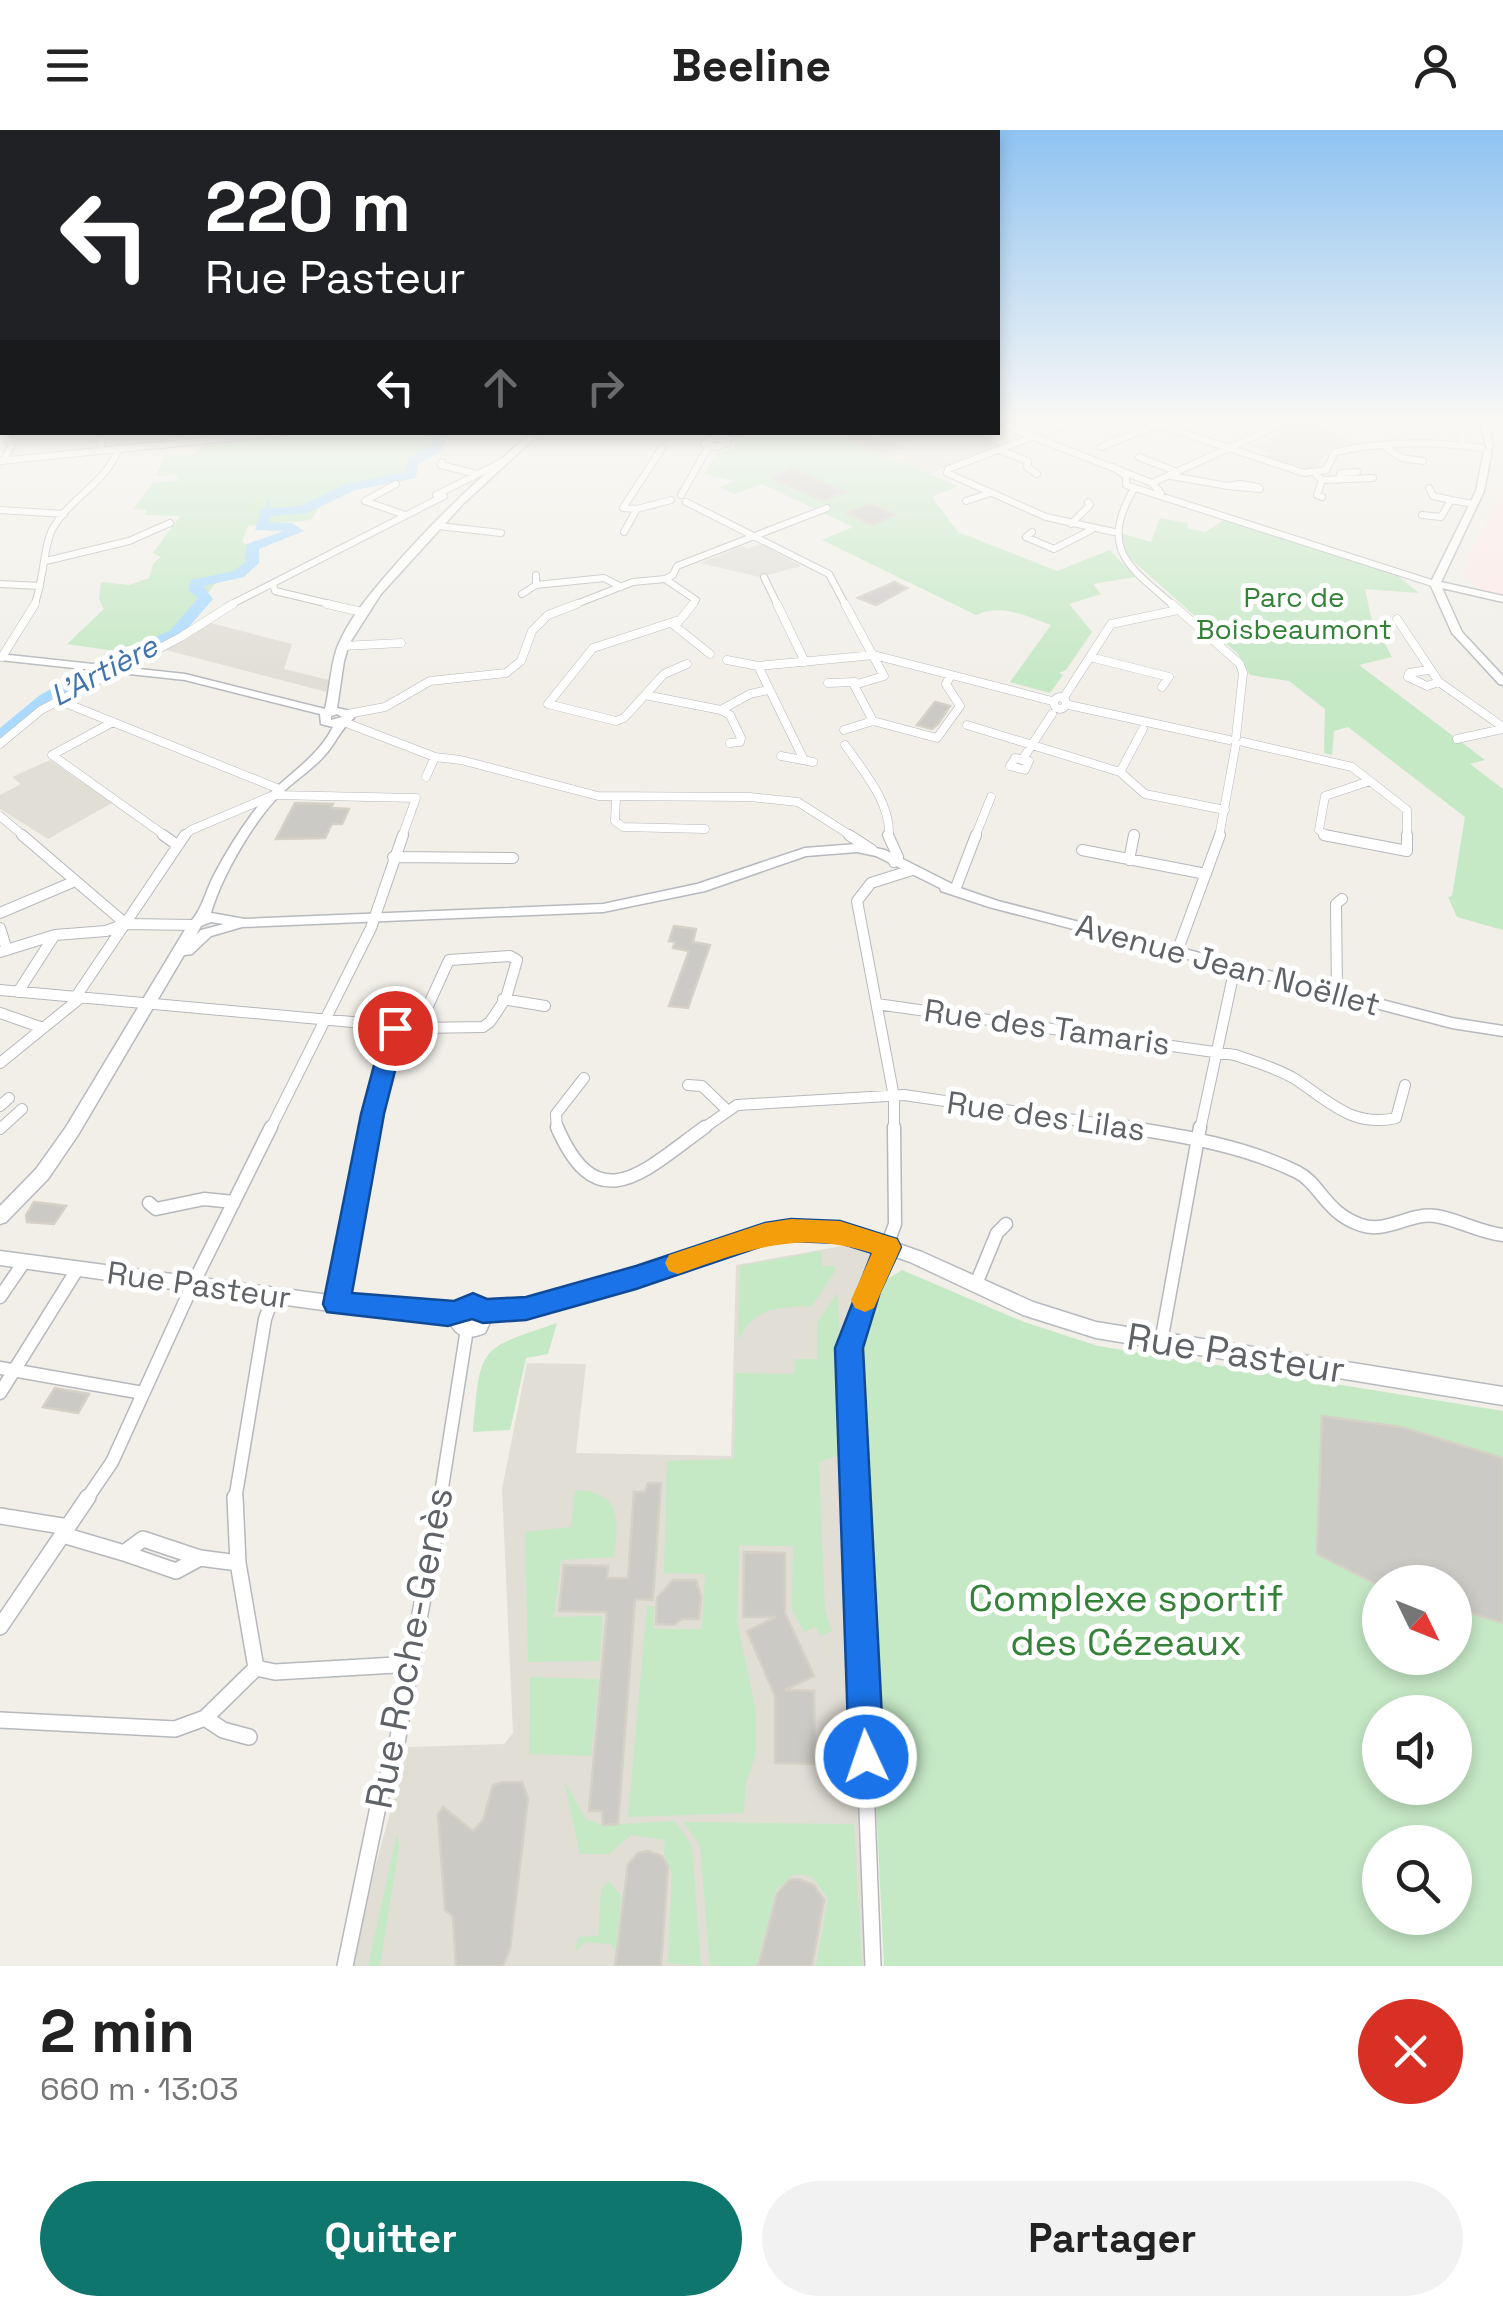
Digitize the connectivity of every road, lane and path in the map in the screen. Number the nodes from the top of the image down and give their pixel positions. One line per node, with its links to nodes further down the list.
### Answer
1 (71, 508): 17 (street)
2 (384, 508): 18 (street)
3 (417, 508): 18 (street)
4 (457, 508): 22 (main road)
5 (623, 508): 16 (street)
6 (645, 508): 16 (street)
7 (702, 508): 28 (street)
8 (827, 508): 28 (street)
9 (1028, 508): 21 (street)
10 (1087, 508): 21 (street)
11 (1124, 508): 27 (street)
12 (1202, 508): 34 (street)
13 (1446, 508): 19 (street)
14 (1471, 508): 34 (main road)
15 (0, 510): 17 (street)
16 (637, 510): 25 (street)
17 (64, 514): 29 (street)
18 (403, 515): 33 (street)
19 (1422, 515)
20 (170, 523): 29 (street)
21 (1071, 524): 23 (street)
22 (439, 526): 24 (street); 40 (main road)
23 (1092, 529): 26 (street); 27 (street)
24 (501, 532)
25 (624, 532)
26 (1032, 532)
27 (1114, 532): 39 (street)
28 (754, 536): 31 (street); 47 (street)
29 (46, 562): 35 (street)
30 (764, 576): 51 (street)
31 (665, 580): 36 (street); 42 (street)
32 (0, 584): 35 (street)
33 (274, 584): 40 (street); 54 (street)
34 (1435, 584): 38 (main road); 59 (main road)
35 (40, 586): 48 (street)
36 (621, 587): 37 (street); 68 (street)
37 (522, 594)
38 (1503, 599)
39 (1178, 610): 49 (street); 77 (street)
40 (362, 612): 44 (main road)
41 (1398, 619): 55 (street)
42 (676, 621): 46 (street); 63 (street)
43 (400, 643): 44 (street)
44 (343, 646): 68 (main road)
45 (128, 650): 54 (street)
46 (710, 654)
47 (874, 654): 51 (street); 56 (street); 57 (street)
48 (1, 657): 54 (main road)
49 (1090, 657): 61 (street); 65 (street)
50 (727, 660): 53 (street)
51 (804, 662): 53 (street)
52 (687, 664): 63 (street)
53 (758, 666): 62 (street)
54 (104, 669): 64 (street); 66 (main road)
55 (1428, 670): 58 (street); 58 (street)
56 (951, 675): 65 (street); 71 (street)
57 (855, 682): 60 (street); 71 (street)
58 (1440, 682): 74 (street)
59 (1503, 682)
60 (828, 684)
61 (1162, 687)
62 (768, 690): 67 (street); 82 (street)
63 (645, 695): 67 (street)
64 (58, 700): 70 (street); 80 (street)
65 (1066, 702): 77 (street)
66 (295, 706): 68 (main road); 68 (main road)
67 (721, 710): 78 (street)
68 (335, 713): 83 (street); 88 (main road)
69 (1052, 714): 79 (street)
70 (113, 722): 88 (street); 96 (street)
71 (873, 722): 75 (street)
72 (968, 725): 79 (street)
73 (1144, 729): 85 (street)
74 (1502, 729): 76 (street)
75 (844, 730)
76 (1457, 739)
77 (1236, 741): 87 (street); 91 (street)
78 (730, 743)
79 (1033, 743): 84 (street); 85 (street)
80 (0, 744)
81 (845, 746): 98 (street)
82 (782, 756)
83 (436, 757): 86 (street); 90 (street)
84 (1020, 764)
85 (1120, 772): 91 (street)
86 (426, 777)
87 (1371, 781): 87 (street)
88 (281, 791): 96 (street); 99 (street); 110 (main road)
89 (991, 797): 105 (street)
90 (616, 798): 93 (street); 95 (street)
91 (1226, 810): 103 (street)
92 (0, 816): 104 (street)
93 (705, 829)
94 (1134, 835): 101 (street)
95 (850, 844): 98 (main road, Avenue Jean Noëllet); 108 (main road, Avenue Jean Noëllet)
96 (177, 845): 109 (street)
97 (1082, 850): 101 (street)
98 (884, 857): 102 (main road, Avenue Jean Noëllet)
99 (393, 858): 100 (street); 108 (street)
100 (513, 858)
101 (1128, 860): 103 (street)
102 (916, 872): 105 (main road, Avenue Jean Noëllet); 121 (street)
103 (1206, 874): 114 (street)
104 (73, 882): 107 (street); 109 (street)
105 (956, 890): 114 (main road, Avenue Jean Noëllet)
106 (1342, 899): 118 (street)
107 (0, 913)
108 (374, 919): 110 (main road, Avenue Jean Noëllet); 125 (street)
109 (126, 924): 110 (street); 112 (street); 119 (street)
110 (206, 924): 123 (main road)
111 (0, 928): 113 (street)
112 (55, 935): 113 (street); 117 (street)
113 (4, 951)
114 (1177, 952): 115 (main road, Avenue Jean Noëllet)
115 (1234, 972): 118 (main road, Avenue Jean Noëllet); 130 (street)
116 (0, 990): 117 (street)
117 (18, 992): 119 (street)
118 (1337, 993): 129 (main road, Avenue Jean Noëllet)
119 (77, 998): 123 (street); 126 (street)
120 (503, 999): 122 (street); 128 (street); 128 (street)
121 (876, 1004): 130 (street, Rue des Tamaris); 135 (street)
122 (546, 1006)
123 (148, 1007): 125 (street); 142 (main road)
124 (0, 1014): 126 (street)
125 (324, 1022): 127 (street); 140 (street)
126 (43, 1028): 131 (street)
127 (395, 1028): 128 (street); 153 (street)
128 (417, 1028)
129 (1503, 1031)
130 (1217, 1050): 133 (street, Rue des Tamaris); 139 (street)
131 (0, 1063)
132 (584, 1078): 137 (street)
133 (1405, 1084)
134 (688, 1085): 137 (street)
135 (894, 1097): 137 (street, Rue des Lilas); 139 (street, Rue des Lilas); 145 (street)
136 (22, 1109): 138 (street)
137 (728, 1111)
138 (0, 1129)
139 (1198, 1138): 144 (street, Rue des Lilas); 155 (street)
140 (234, 1202): 141 (street); 149 (street)
141 (150, 1203)
142 (0, 1217)
143 (1006, 1224): 150 (street)
144 (1503, 1236)
145 (888, 1247): 150 (main road, Rue Pasteur); 154 (main road, Rue Pasteur); 170 (street)
146 (0, 1258): 147 (main road, Rue Pasteur)
147 (24, 1262): 148 (main road, Rue Pasteur); 152 (street)
148 (78, 1268): 149 (main road, Rue Pasteur); 156 (street)
149 (193, 1284): 151 (main road, Rue Pasteur); 158 (street)
150 (976, 1284): 155 (main road, Rue Pasteur)
151 (274, 1294): 153 (main road, Rue Pasteur); 162 (street)
152 (0, 1296)
153 (337, 1304): 154 (main road, Rue Pasteur)
154 (462, 1321): 164 (street, Rue Roche-Genès)
155 (1161, 1342): 159 (main road, Rue Pasteur)
156 (7, 1370): 157 (street); 158 (street)
157 (0, 1393)
158 (144, 1393): 161 (street)
159 (1503, 1396)
160 (0, 1516): 161 (street)
161 (66, 1531): 162 (street); 163 (street)
162 (238, 1563): 165 (street)
163 (0, 1627)
164 (413, 1664): 165 (street); 169 (street, Rue Roche-Genès)
165 (256, 1668): 166 (street)
166 (206, 1718): 167 (street); 168 (street)
167 (0, 1720)
168 (249, 1737)
169 (345, 1966)
170 (873, 1966)

